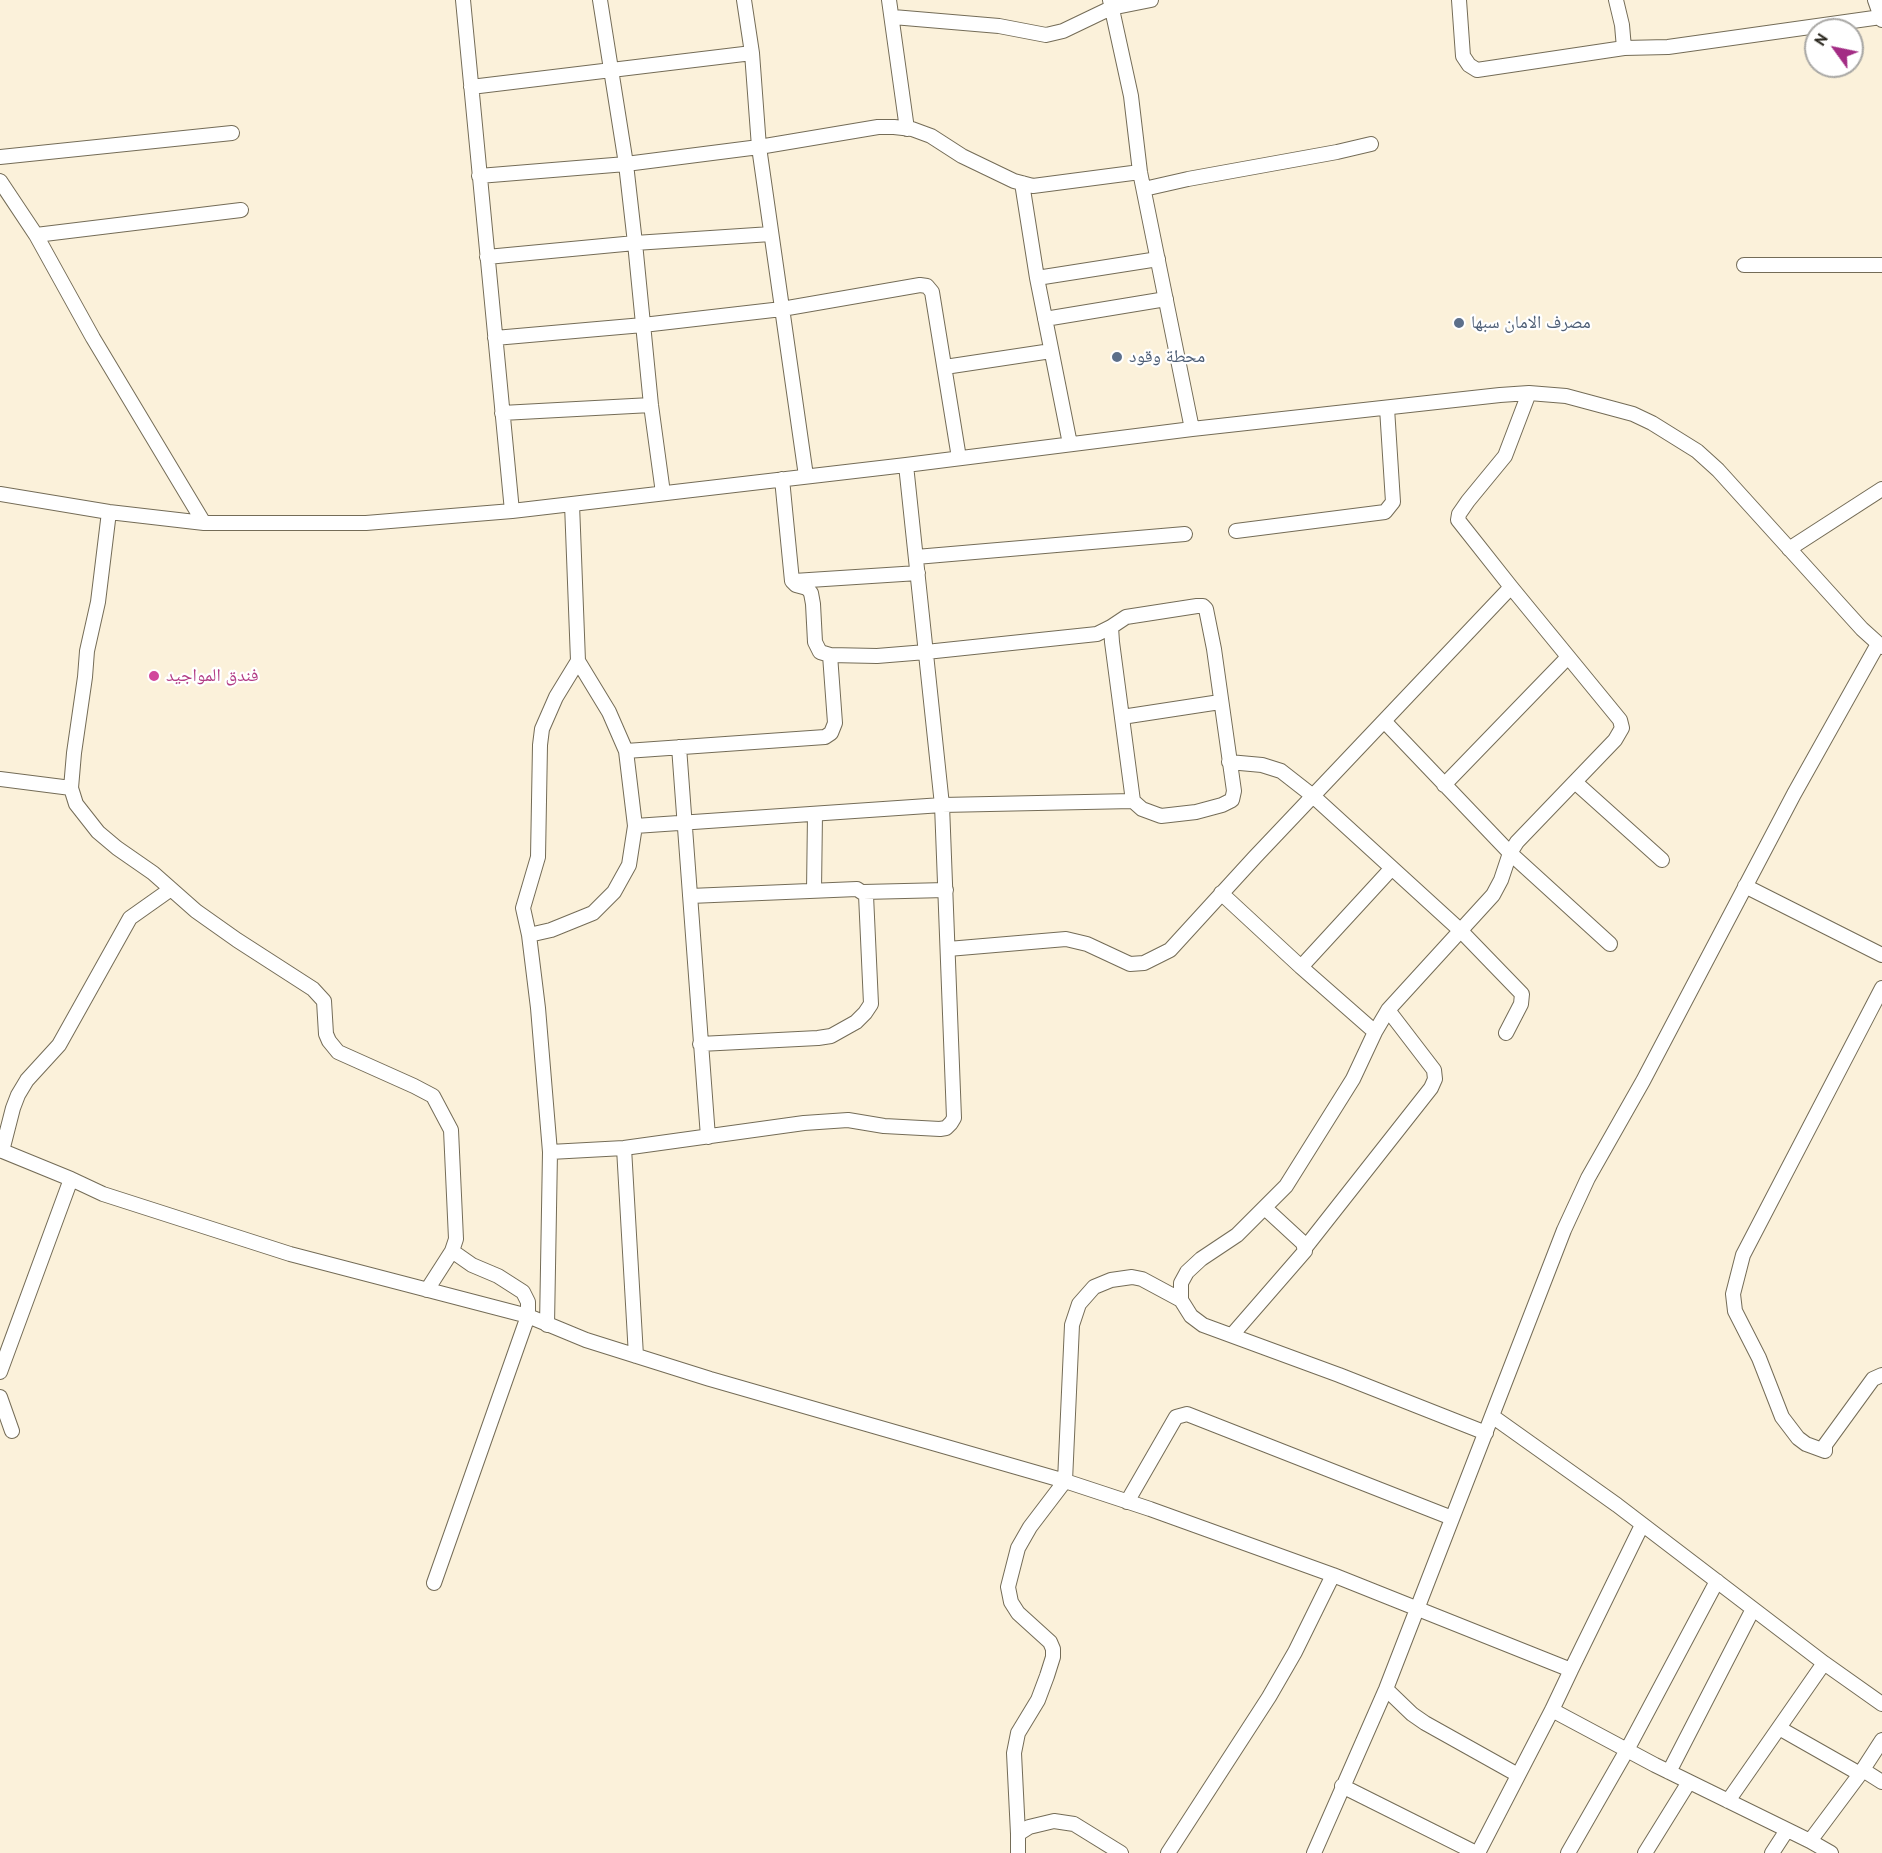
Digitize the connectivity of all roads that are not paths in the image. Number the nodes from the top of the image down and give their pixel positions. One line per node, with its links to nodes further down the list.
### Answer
1 (463, 0): 15 (street)
2 (600, 0): 14 (street)
3 (744, 0): 13 (street)
4 (890, 0): 10 (street)
5 (1151, 0): 9 (street)
6 (1459, 0): 12 (street)
7 (1617, 0): 12 (street)
8 (1875, 0): 11 (street)
9 (1110, 4): 10 (street); 22 (street)
10 (893, 17): 16 (street)
11 (1882, 18): 12 (street)
12 (1624, 48)
13 (752, 52): 14 (street); 19 (street)
14 (610, 70): 15 (street); 21 (street)
15 (471, 87): 23 (street)
16 (907, 129): 19 (street); 25 (street)
17 (232, 133): 20 (street)
18 (1371, 144): 26 (street)
19 (759, 147): 21 (street); 28 (street)
20 (0, 156)
21 (626, 164): 23 (street); 30 (street)
22 (1140, 172): 25 (street); 26 (street)
23 (479, 176): 31 (street)
24 (0, 181): 29 (street)
25 (1022, 183): 35 (street)
26 (1144, 189): 32 (street)
27 (241, 210): 29 (street)
28 (771, 234): 30 (street); 37 (street)
29 (36, 235): 59 (street)
30 (635, 243): 31 (street); 39 (street)
31 (487, 257): 40 (street)
32 (1158, 259): 35 (street); 36 (street)
33 (1882, 264): 34 (street)
34 (1744, 265)
35 (1037, 278): 38 (street)
36 (1166, 299): 38 (street); 47 (street)
37 (782, 309): 39 (street); 42 (street); 51 (street)
38 (1045, 319): 41 (street)
39 (643, 325): 40 (street); 44 (street)
40 (495, 338): 46 (street)
41 (1051, 351): 42 (street); 48 (street)
42 (945, 367): 49 (street)
43 (1529, 393): 45 (street); 62 (street); 66 (street)
44 (651, 405): 46 (street); 54 (street)
45 (1387, 408): 47 (street); 60 (street)
46 (502, 413): 57 (street)
47 (1192, 429): 48 (street)
48 (1070, 444): 49 (street)
49 (959, 458): 50 (street)
50 (906, 465): 51 (street); 63 (street)
51 (806, 476): 52 (street)
52 (782, 479): 54 (street); 65 (street)
53 (1882, 489): 62 (street)
54 (663, 493): 56 (street)
55 (0, 494): 58 (street)
56 (572, 504): 57 (street); 72 (street)
57 (512, 510): 59 (street)
58 (108, 512): 59 (street); 82 (street)
59 (204, 523)
60 (1236, 531)
61 (1185, 534): 63 (street)
62 (1789, 549): 68 (street)
63 (916, 558): 64 (street)
64 (918, 573): 65 (street); 69 (street)
65 (792, 582): 70 (street)
66 (1511, 587): 71 (street); 75 (street)
67 (1111, 627): 69 (street); 73 (street); 74 (street)
68 (1880, 646): 92 (street)
69 (926, 652): 70 (street); 85 (street)
70 (830, 655): 76 (street)
71 (1568, 657): 80 (street); 81 (street)
72 (578, 661): 77 (street); 100 (street)
73 (1220, 702): 74 (street); 78 (street)
74 (1122, 717): 84 (street)
75 (1384, 722): 81 (street); 83 (street)
76 (679, 747): 77 (street); 87 (street)
77 (626, 751): 88 (street)
78 (1229, 762): 83 (street); 84 (street)
79 (0, 779): 82 (street)
80 (1575, 782): 89 (street); 90 (street)
81 (1444, 785): 89 (street)
82 (71, 788): 93 (street)
83 (1313, 796): 91 (street); 97 (street)
84 (1132, 801): 85 (street)
85 (942, 806): 86 (street); 94 (street)
86 (815, 814): 87 (street); 95 (street)
87 (685, 822): 88 (street); 98 (street)
88 (634, 826): 100 (street)
89 (1510, 853): 99 (street); 101 (street)
90 (1662, 860)
91 (1392, 868): 99 (street); 104 (street)
92 (1745, 886): 103 (street); 127 (street)
93 (171, 889): 112 (street); 117 (street)
94 (946, 890): 96 (street); 102 (street)
95 (814, 891): 96 (street); 98 (street)
96 (863, 892): 109 (street)
97 (1221, 893): 102 (street); 104 (street)
98 (690, 896): 109 (street)
99 (1461, 931): 106 (street); 108 (street)
100 (529, 934): 113 (street)
101 (1610, 944)
102 (948, 949): 110 (street)
103 (1882, 956)
104 (1301, 967): 107 (street)
105 (1882, 988): 125 (street)
106 (1388, 1010): 107 (street); 116 (street)
107 (1375, 1032): 115 (street)
108 (1506, 1033)
109 (700, 1044): 110 (street)
110 (708, 1137): 111 (street)
111 (624, 1148): 113 (street); 123 (street)
112 (1, 1150): 114 (street)
113 (550, 1152): 121 (street)
114 (71, 1179): 118 (street); 124 (street)
115 (1265, 1208): 116 (street); 119 (street)
116 (1305, 1248): 122 (street)
117 (452, 1251): 118 (street); 120 (street)
118 (427, 1290): 120 (street)
119 (1181, 1300): 122 (street); 130 (street)
120 (528, 1316): 121 (street); 136 (street)
121 (547, 1325): 123 (street)
122 (1232, 1335): 129 (street)
123 (636, 1356): 130 (street)
124 (0, 1372)
125 (1882, 1375)
126 (0, 1397): 128 (street)
127 (1492, 1416): 129 (street); 133 (street)
128 (12, 1431)
129 (1486, 1433): 132 (street)
130 (1065, 1481): 131 (street); 155 (street)
131 (1127, 1502): 132 (street); 134 (street)
132 (1452, 1518): 137 (street)
133 (1642, 1525): 135 (street); 140 (street)
134 (1333, 1575): 137 (street); 159 (street)
135 (1717, 1581): 138 (street); 146 (street)
136 (434, 1583)
137 (1417, 1609): 140 (street); 141 (street)
138 (1753, 1609): 139 (street); 147 (street)
139 (1824, 1663): 142 (street); 144 (street)
140 (1571, 1670): 143 (street)
141 (1386, 1689): 149 (street); 152 (street)
142 (1882, 1704)
143 (1552, 1710): 146 (street); 149 (street)
144 (1779, 1728): 148 (street); 153 (street)
145 (1882, 1740): 148 (street)
146 (1627, 1750): 147 (street); 162 (street)
147 (1669, 1772): 150 (street)
148 (1861, 1772): 151 (street); 156 (street)
149 (1518, 1775): 161 (street)
150 (1689, 1782): 153 (street); 163 (street)
151 (1882, 1782)
152 (1342, 1786): 160 (street); 161 (street)
153 (1728, 1801): 154 (street)
154 (1787, 1830): 156 (street); 164 (street)
155 (1018, 1834): 157 (street); 158 (street)
156 (1810, 1841): 165 (street)
157 (1018, 1853)
158 (1121, 1853)
159 (1168, 1853)
160 (1314, 1853)
161 (1477, 1853)
162 (1569, 1853)
163 (1645, 1853)
164 (1772, 1853)
165 (1831, 1853)

